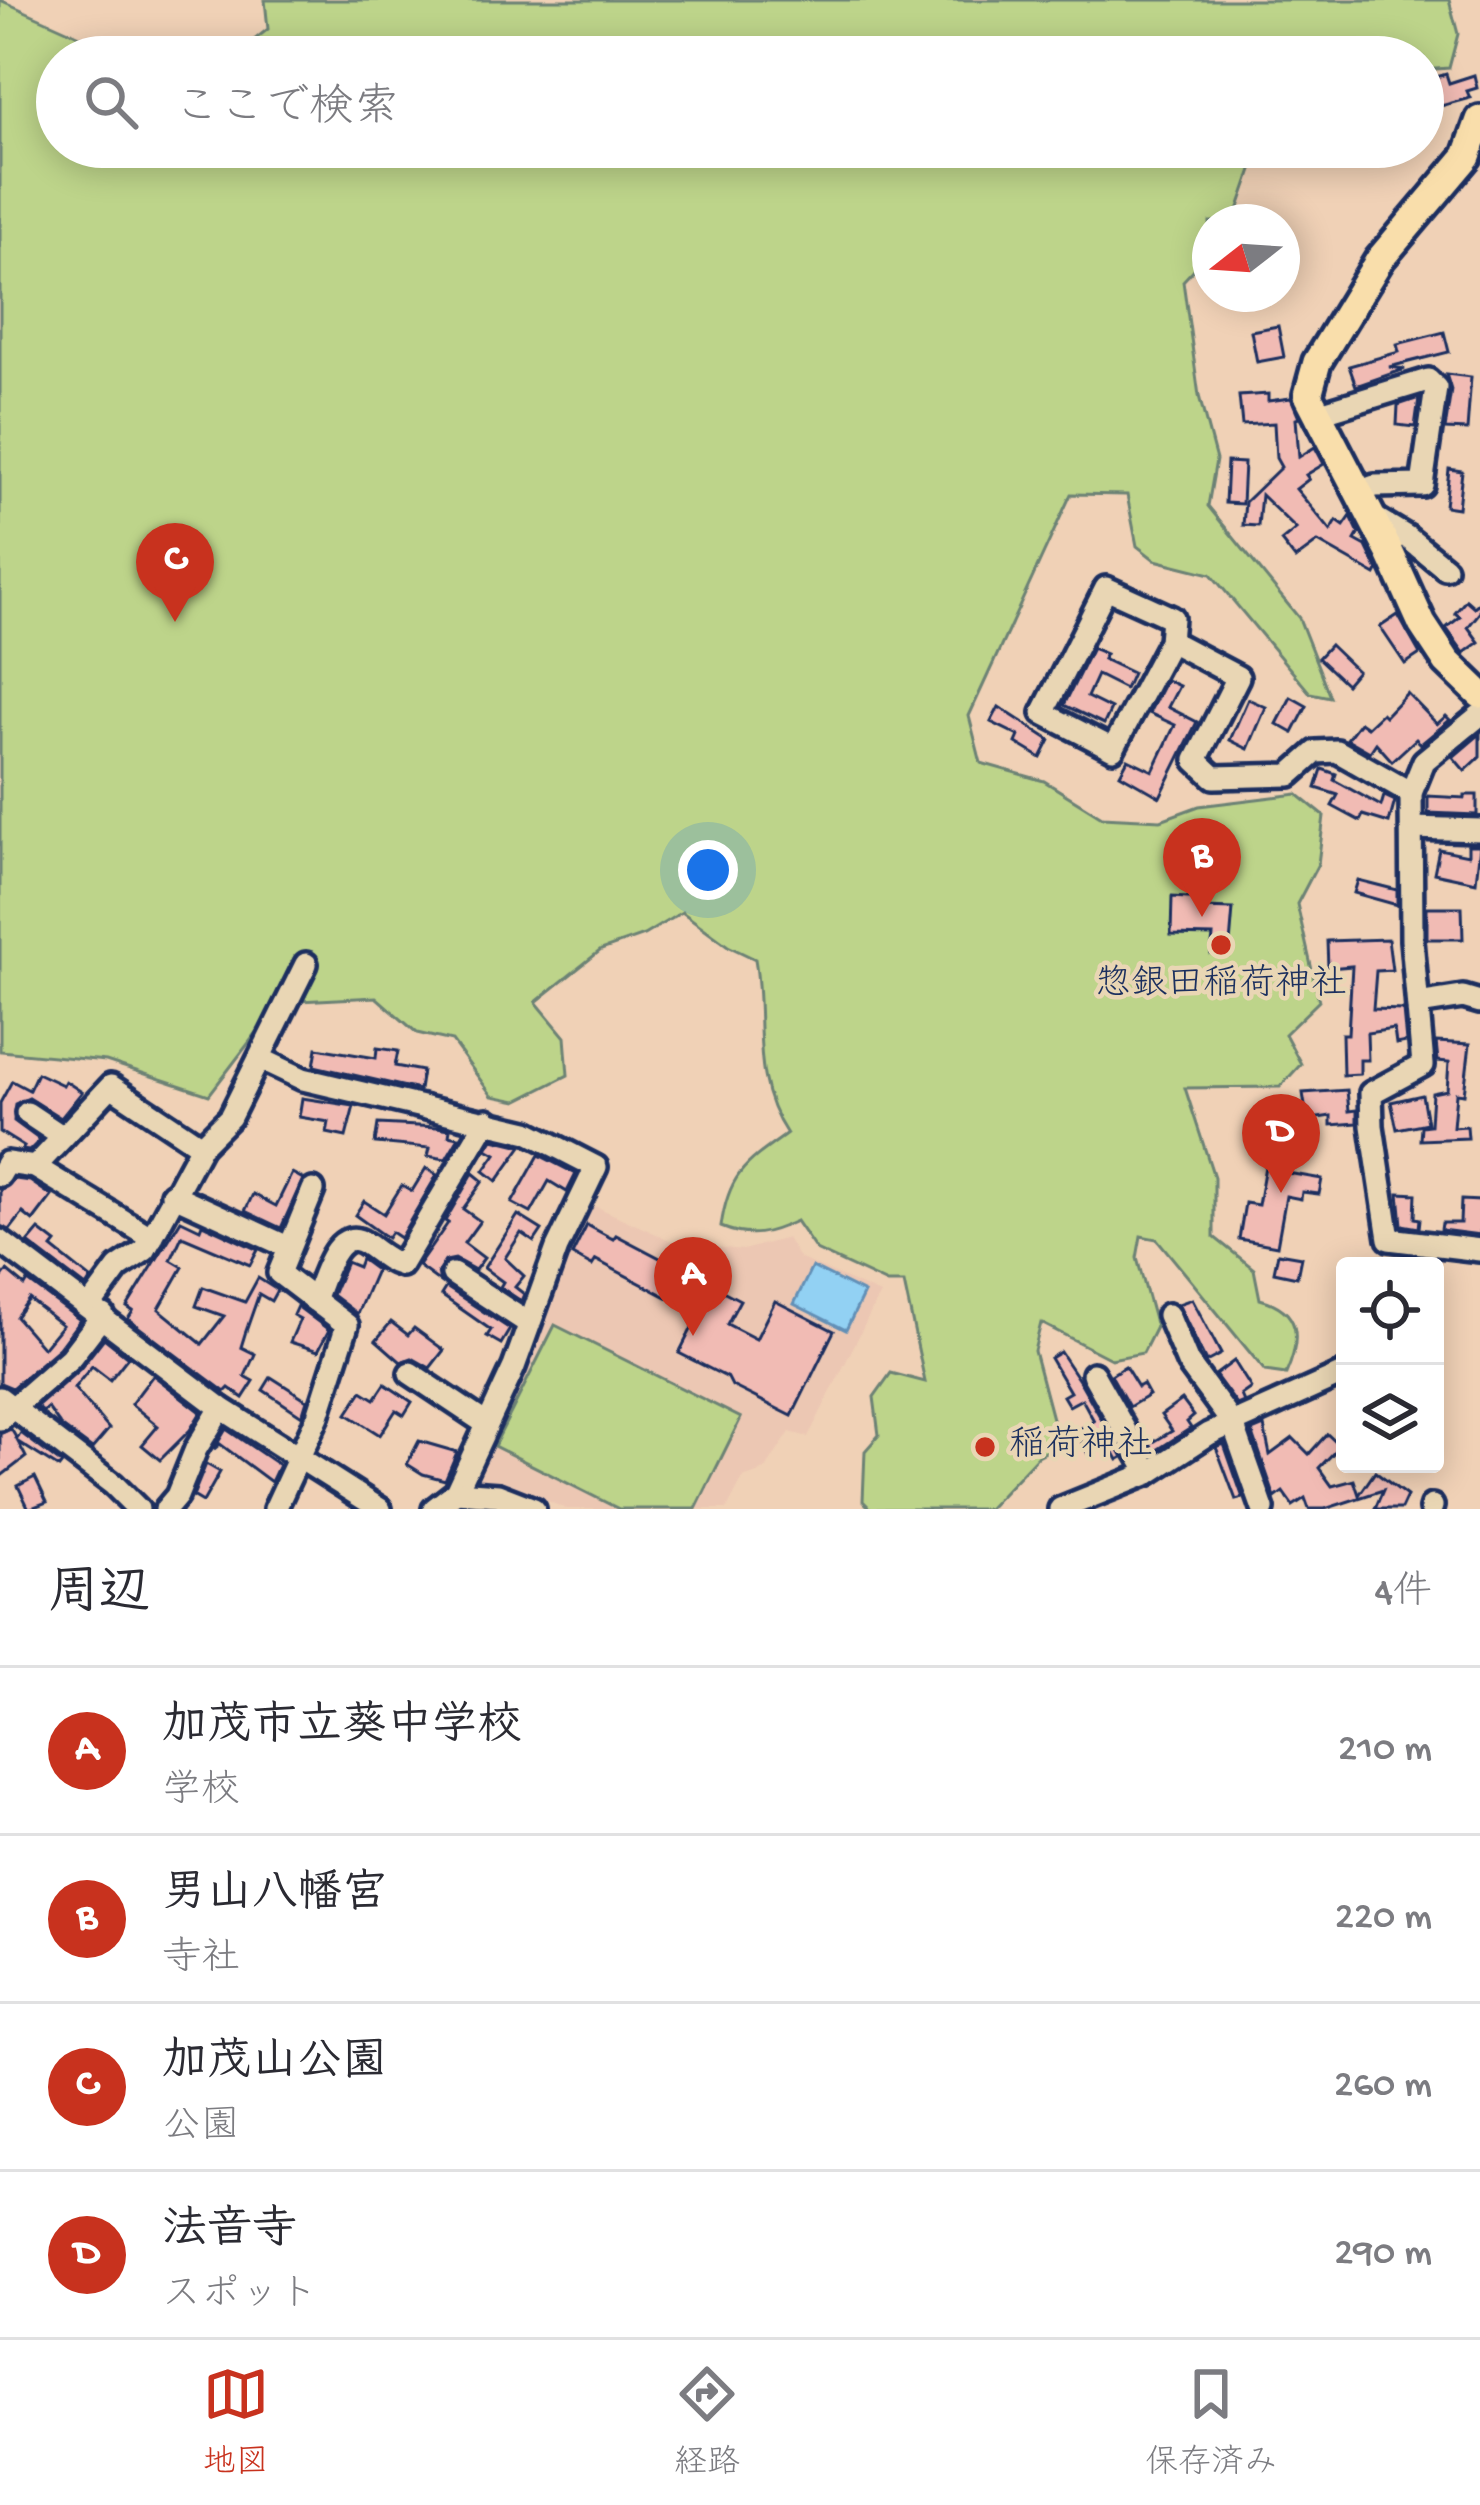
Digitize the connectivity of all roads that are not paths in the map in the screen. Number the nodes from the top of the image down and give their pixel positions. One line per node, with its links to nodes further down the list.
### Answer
1 (1480, 120): 2 (main road)
2 (1317, 419): 3 (main road); 3 (street)
3 (1364, 503): 4 (street); 6 (main road)
4 (1445, 568)
5 (1170, 641): 5 (street); 8 (street)
6 (1480, 694)
7 (1480, 715): 8 (street)
8 (1411, 793): 9 (street)
9 (1412, 828): 10 (street); 13 (street)
10 (1480, 830)
11 (306, 964): 14 (street)
12 (1480, 1002): 13 (street)
13 (1418, 1004): 27 (street)
14 (261, 1059): 16 (street); 18 (street)
15 (27, 1113): 17 (street)
16 (487, 1120): 29 (street); 32 (street)
17 (63, 1137): 18 (street); 19 (street)
18 (201, 1146): 22 (street)
19 (35, 1167): 20 (street); 23 (street)
20 (0, 1175)
21 (313, 1190): 25 (street)
22 (172, 1194): 23 (street); 25 (street)
23 (152, 1238): 30 (street)
24 (0, 1241): 30 (street)
25 (288, 1246): 29 (street)
26 (1480, 1250): 27 (street)
27 (1418, 1255)
28 (453, 1274): 32 (street)
29 (314, 1300): 40 (street)
30 (96, 1311): 36 (street); 37 (street)
31 (1168, 1316): 39 (street)
32 (528, 1323): 38 (street)
33 (410, 1373): 38 (street)
34 (1094, 1374): 41 (street)
35 (1336, 1377): 39 (street)
36 (4, 1408): 44 (street)
37 (221, 1408): 40 (street); 45 (street)
38 (485, 1423): 42 (street)
39 (1233, 1424): 41 (street); 51 (street)
40 (296, 1459): 46 (street); 47 (street)
41 (1149, 1473): 43 (street)
42 (456, 1492): 48 (street); 49 (street)
43 (1105, 1500): 50 (street)
44 (138, 1509)
45 (166, 1509)
46 (275, 1509)
47 (380, 1509)
48 (434, 1509)
49 (534, 1509)
50 (1060, 1509)
51 (1263, 1509)

